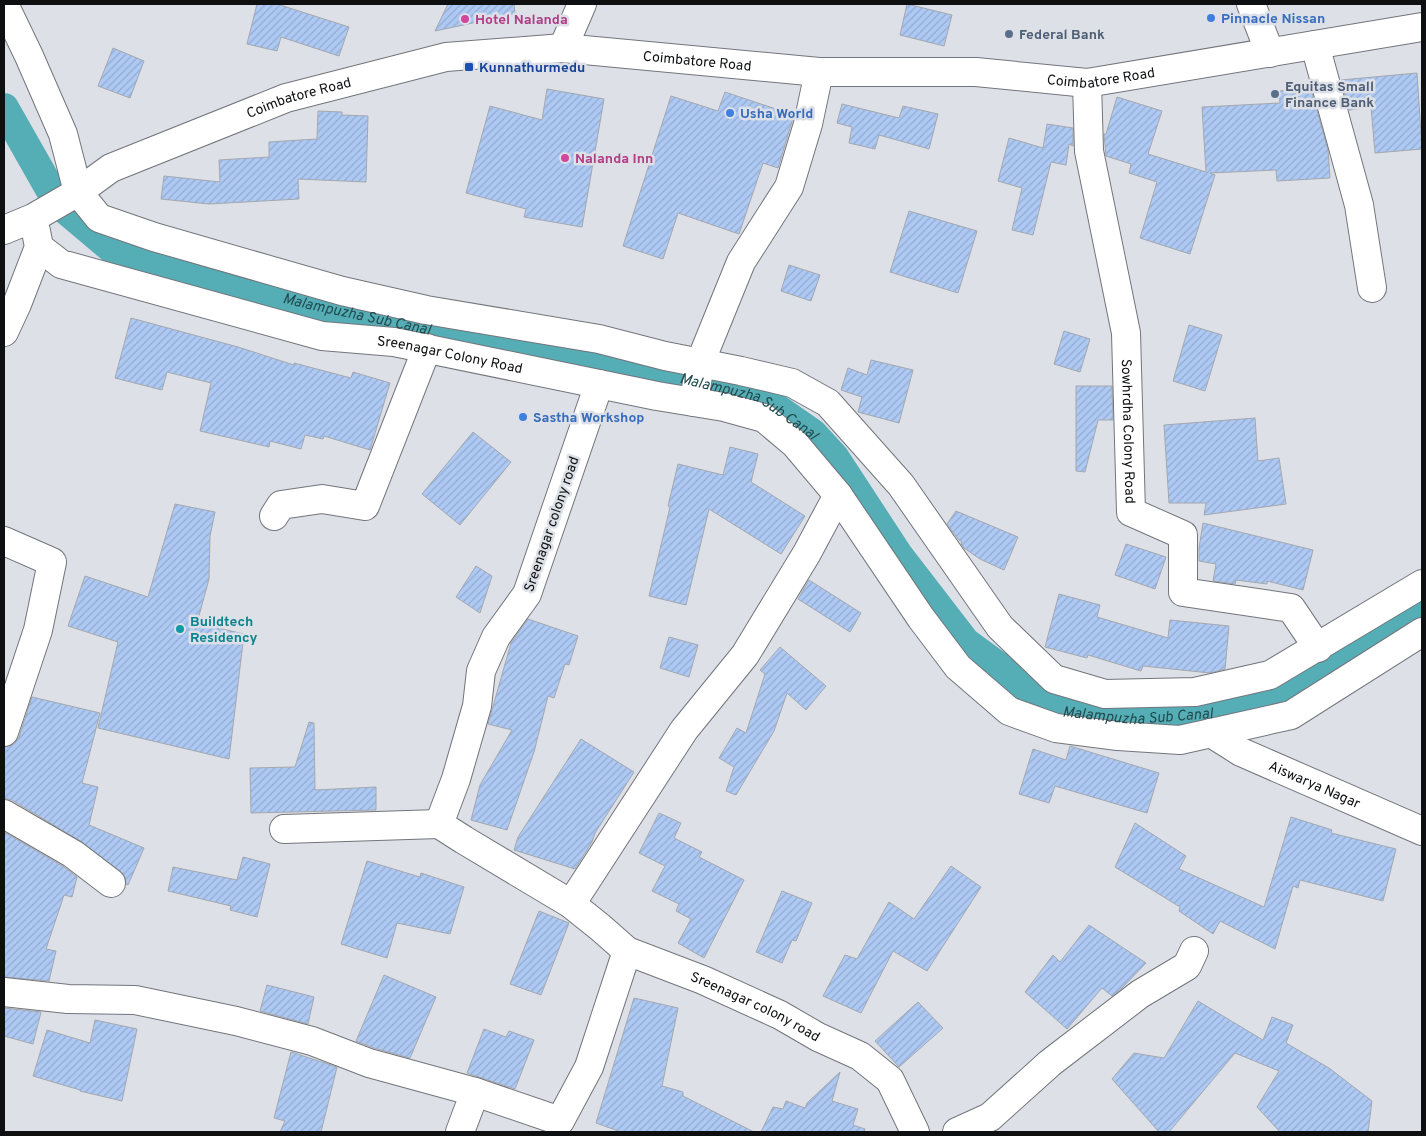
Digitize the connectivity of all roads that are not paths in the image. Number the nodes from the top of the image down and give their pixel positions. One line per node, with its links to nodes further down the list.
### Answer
1 (4, 4): 10 (street)
2 (581, 4): 6 (street)
3 (1251, 4): 7 (street)
4 (1422, 27): 5 (street, Coimbatore Road)
5 (1315, 45): 7 (street, Coimbatore Road); 14 (street)
6 (563, 48): 8 (street, Coimbatore Road); 10 (street, Coimbatore Road)
7 (1270, 53): 9 (street, Coimbatore Road)
8 (819, 72): 9 (street, Coimbatore Road); 17 (street)
9 (1087, 83): 25 (street, Sowhrdha Colony Road)
10 (78, 192): 11 (street, Coimbatore Road); 17 (street)
11 (33, 218): 12 (street, Coimbatore Road); 13 (street)
12 (4, 230)
13 (39, 247): 15 (street); 16 (street, Sreenagar Colony Road)
14 (1372, 288)
15 (4, 332)
16 (427, 348): 18 (street, Sreenagar Colony Road); 21 (street)
17 (700, 363): 19 (street); 25 (street)
18 (599, 384): 19 (street, Sreenagar Colony Road); 29 (street, Sreenagar colony road)
19 (694, 402): 20 (street, Sreenagar Colony Road)
20 (838, 495): 27 (street, Sreenagar Colony Road); 33 (street)
21 (274, 516)
22 (4, 540): 26 (street)
23 (1422, 584): 25 (street)
24 (1422, 632): 27 (street, Sreenagar Colony Road)
25 (1318, 648)
26 (4, 732)
27 (1211, 733): 31 (street, Aiswarya Nagar)
28 (4, 814): 32 (street)
29 (440, 824): 30 (street); 33 (street, Sreenagar colony road)
30 (284, 828)
31 (1422, 832)
32 (111, 883)
33 (571, 904): 34 (street, Sreenagar colony road)
34 (627, 951): 37 (street); 39 (street, Sreenagar colony road)
35 (1194, 951): 40 (street)
36 (4, 992): 37 (street)
37 (474, 1092): 38 (street)
38 (460, 1132)
39 (915, 1132)
40 (957, 1132)

